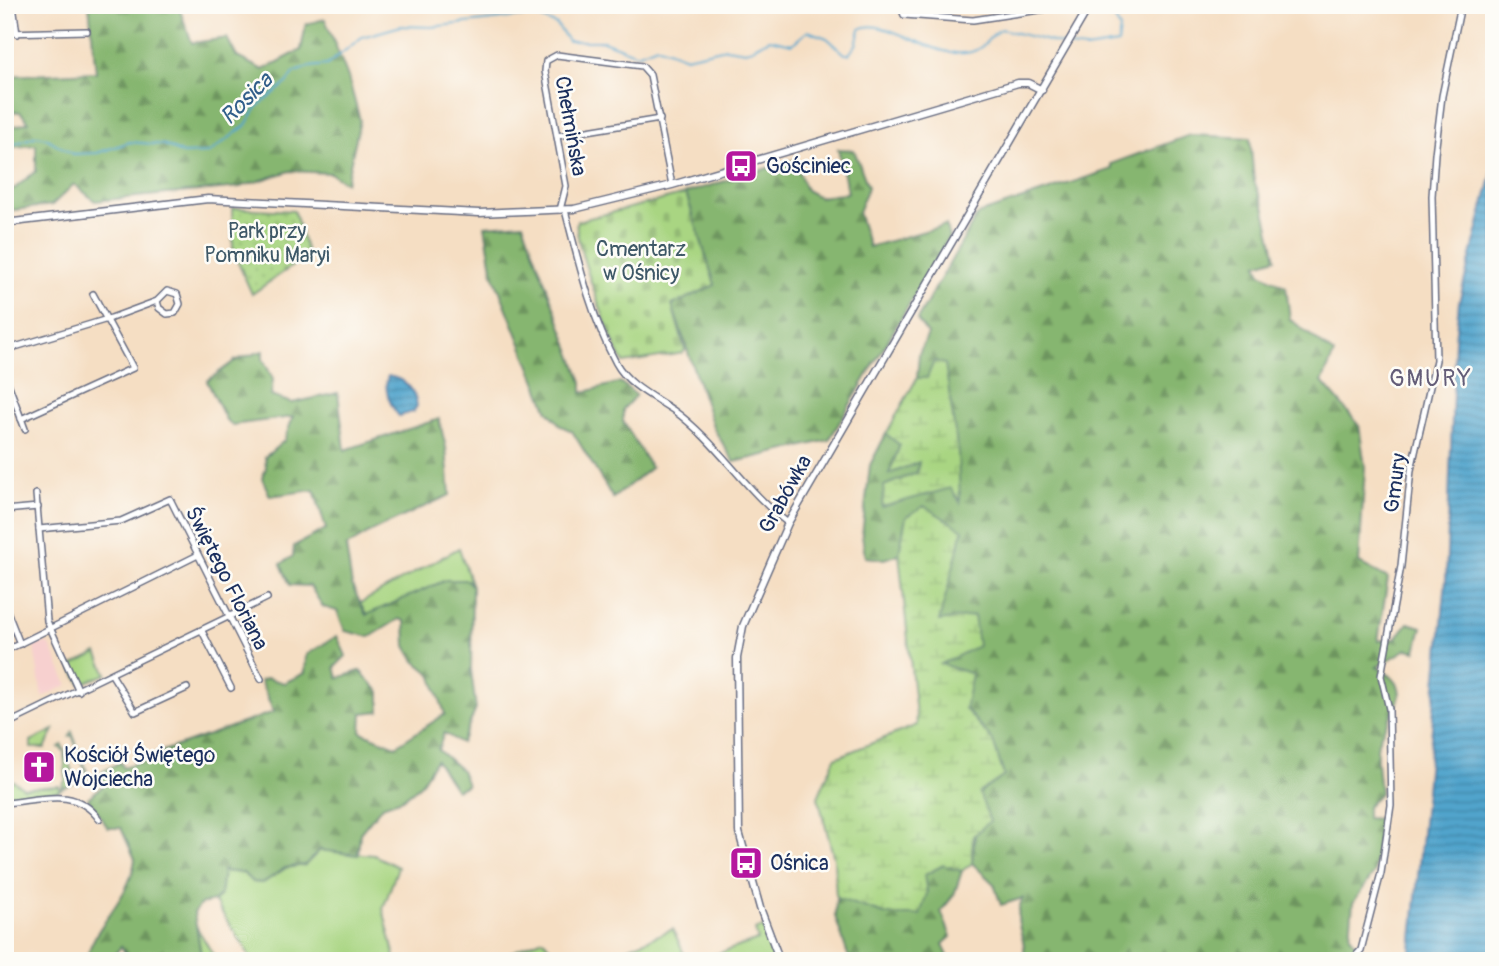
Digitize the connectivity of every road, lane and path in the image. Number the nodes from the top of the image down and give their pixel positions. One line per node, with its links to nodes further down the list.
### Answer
1 (13, 5): 7 (street)
2 (900, 5): 4 (street)
3 (1461, 5): 43 (street, Gmury)
4 (1088, 9): 8 (street, Grabówka)
5 (87, 31): 7 (street)
6 (5, 33): 7 (street)
7 (18, 34)
8 (1042, 90): 11 (street); 24 (street, Grabówka)
9 (660, 119): 10 (street); 10 (street, Chełmińska); 11 (street, Chełmińska)
10 (557, 136): 12 (street, Chełmińska)
11 (672, 186): 12 (street)
12 (562, 210): 13 (street); 24 (street)
13 (5, 223)
14 (93, 294): 16 (street)
15 (157, 302): 15 (street); 16 (street)
16 (107, 318): 17 (street); 19 (street)
17 (5, 350)
18 (5, 375): 19 (street)
19 (21, 419): 20 (street)
20 (25, 429)
21 (36, 494): 22 (street)
22 (38, 507): 23 (street); 25 (street)
23 (5, 510)
24 (788, 523): 42 (street, Grabówka)
25 (39, 528): 26 (street, Świętego Floriana); 30 (street)
26 (198, 555): 29 (street, Świętego Floriana); 30 (street)
27 (267, 598): 29 (street)
28 (5, 606): 32 (street)
29 (229, 617): 31 (street); 35 (street, Świętego Floriana)
30 (50, 630): 32 (street); 38 (street)
31 (202, 631): 34 (street); 37 (street)
32 (20, 644): 33 (street)
33 (5, 651)
34 (112, 675): 36 (street); 38 (street)
35 (261, 680)
36 (187, 688)
37 (231, 688)
38 (79, 691): 39 (street)
39 (5, 725)
40 (5, 803): 41 (street)
41 (99, 819)
42 (780, 961)
43 (1351, 961)

